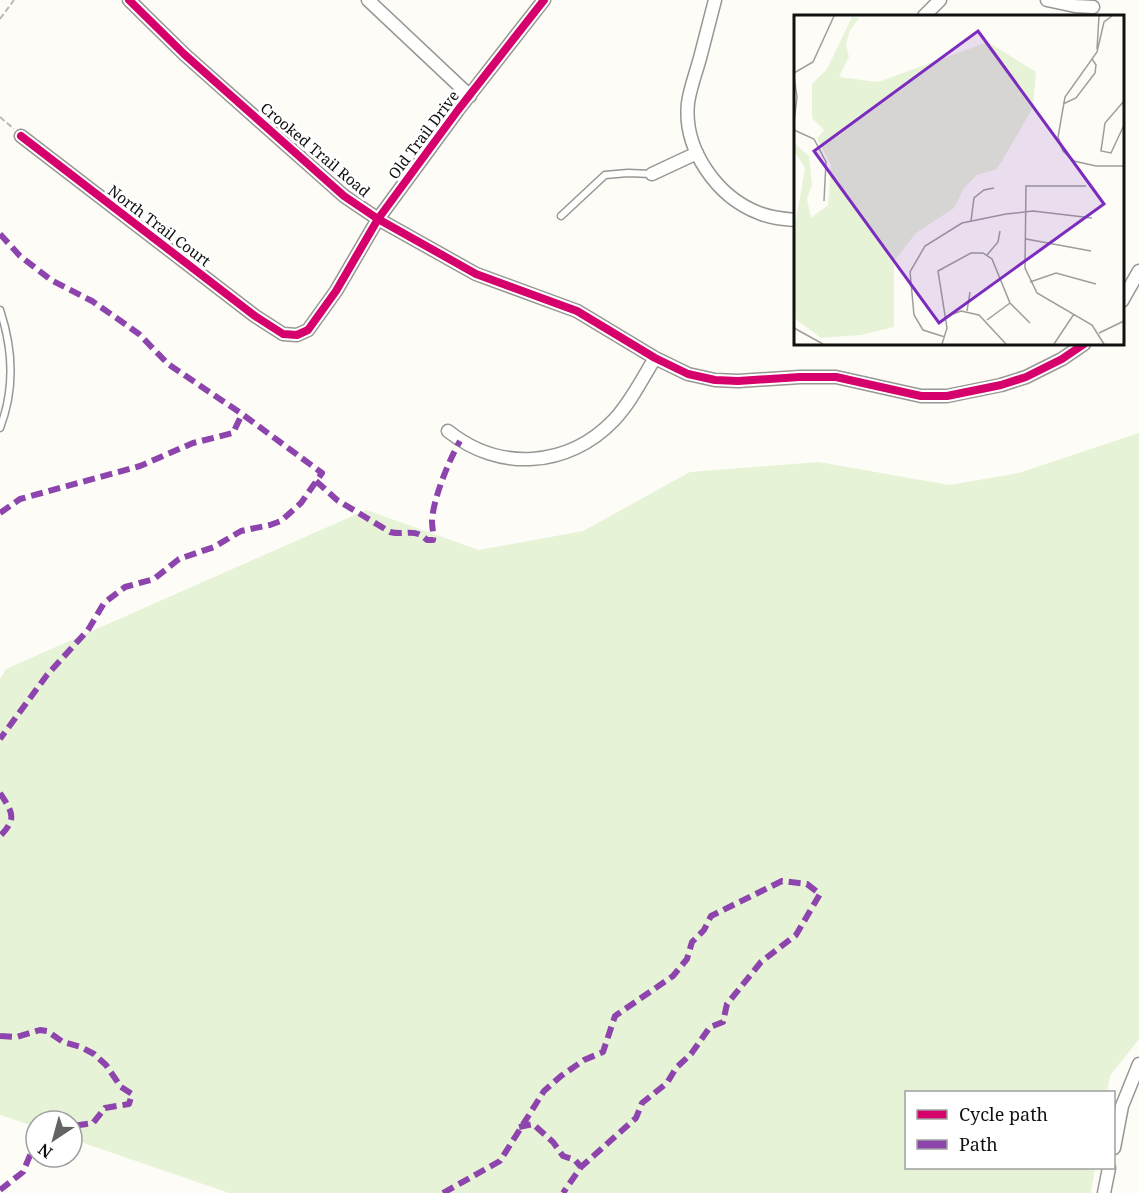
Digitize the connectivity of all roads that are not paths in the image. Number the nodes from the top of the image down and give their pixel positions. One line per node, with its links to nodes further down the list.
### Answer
1 (129, 0): 14 (street, Crooked Trail Road)
2 (368, 0): 9 (street)
3 (544, 0): 9 (street, Old Trail Drive)
4 (715, 0): 11 (street)
5 (940, 0): 8 (street)
6 (1047, 0): 7 (street)
7 (1093, 8)
8 (925, 15)
9 (470, 96): 14 (street, Old Trail Drive)
10 (21, 136): 19 (street, North Trail Court)
11 (697, 153): 12 (street); 15 (street)
12 (652, 174): 13 (lane)
13 (561, 216)
14 (378, 219): 19 (street, Old Trail Drive); 21 (street, Crooked Trail Road)
15 (794, 220)
16 (1139, 271): 17 (street)
17 (1124, 298)
18 (0, 310): 22 (lane)
19 (283, 334)
20 (1082, 345): 21 (street, Crooked Trail Road)
21 (654, 358): 23 (street)
22 (0, 428)
23 (448, 431)
24 (1139, 1064): 25 (street)
25 (1115, 1139)
26 (1109, 1169): 27 (street)
27 (1104, 1193)

